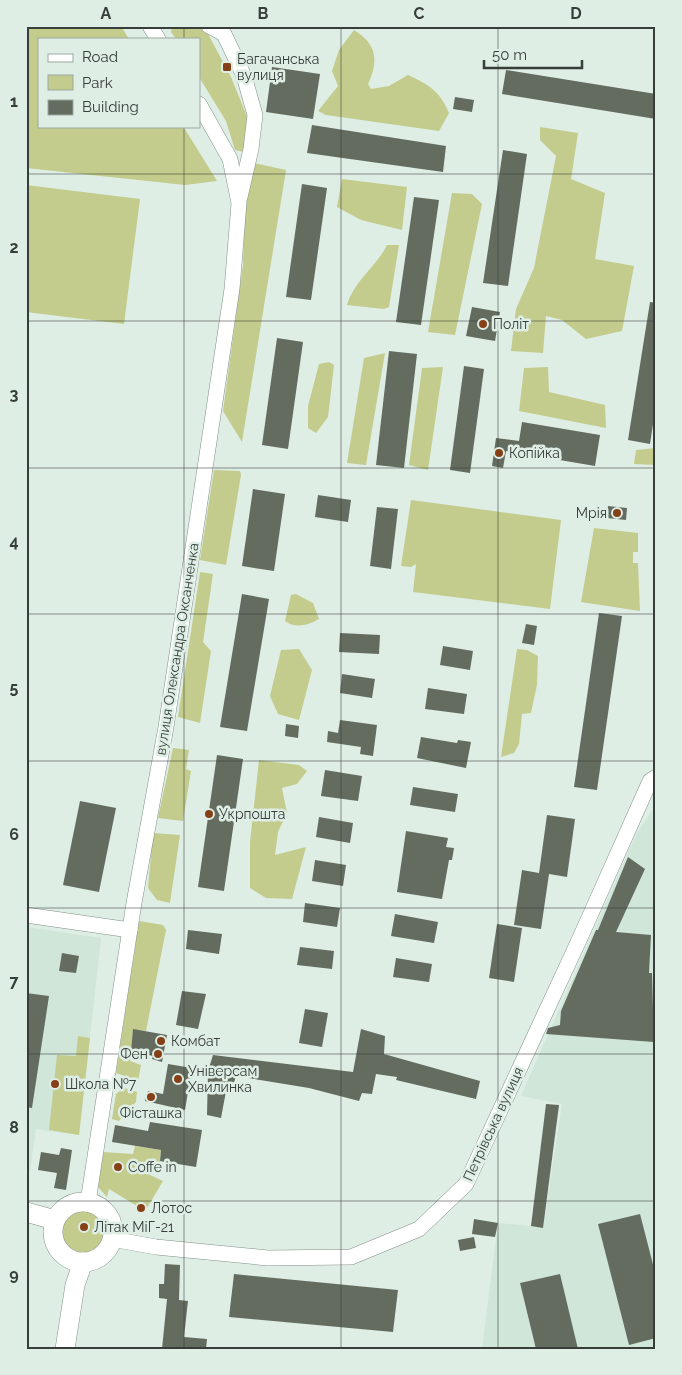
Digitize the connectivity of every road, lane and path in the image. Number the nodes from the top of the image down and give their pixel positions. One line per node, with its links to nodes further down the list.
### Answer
1 (209, 26): 3 (street)
2 (200, 106): 3 (street, вулиця Олександра Оксанченка)
3 (239, 203): 6 (street, вулиця Олександра Оксанченка)
4 (656, 778): 10 (street, Петрівська вулиця)
5 (26, 915): 6 (street)
6 (130, 930): 7 (street, вулиця Олександра Оксанченка)
7 (88, 1202): 9 (street); 10 (street)
8 (26, 1212): 9 (street)
9 (55, 1220): 11 (street)
10 (112, 1240): 11 (street)
11 (83, 1262): 12 (street)
12 (65, 1349)

